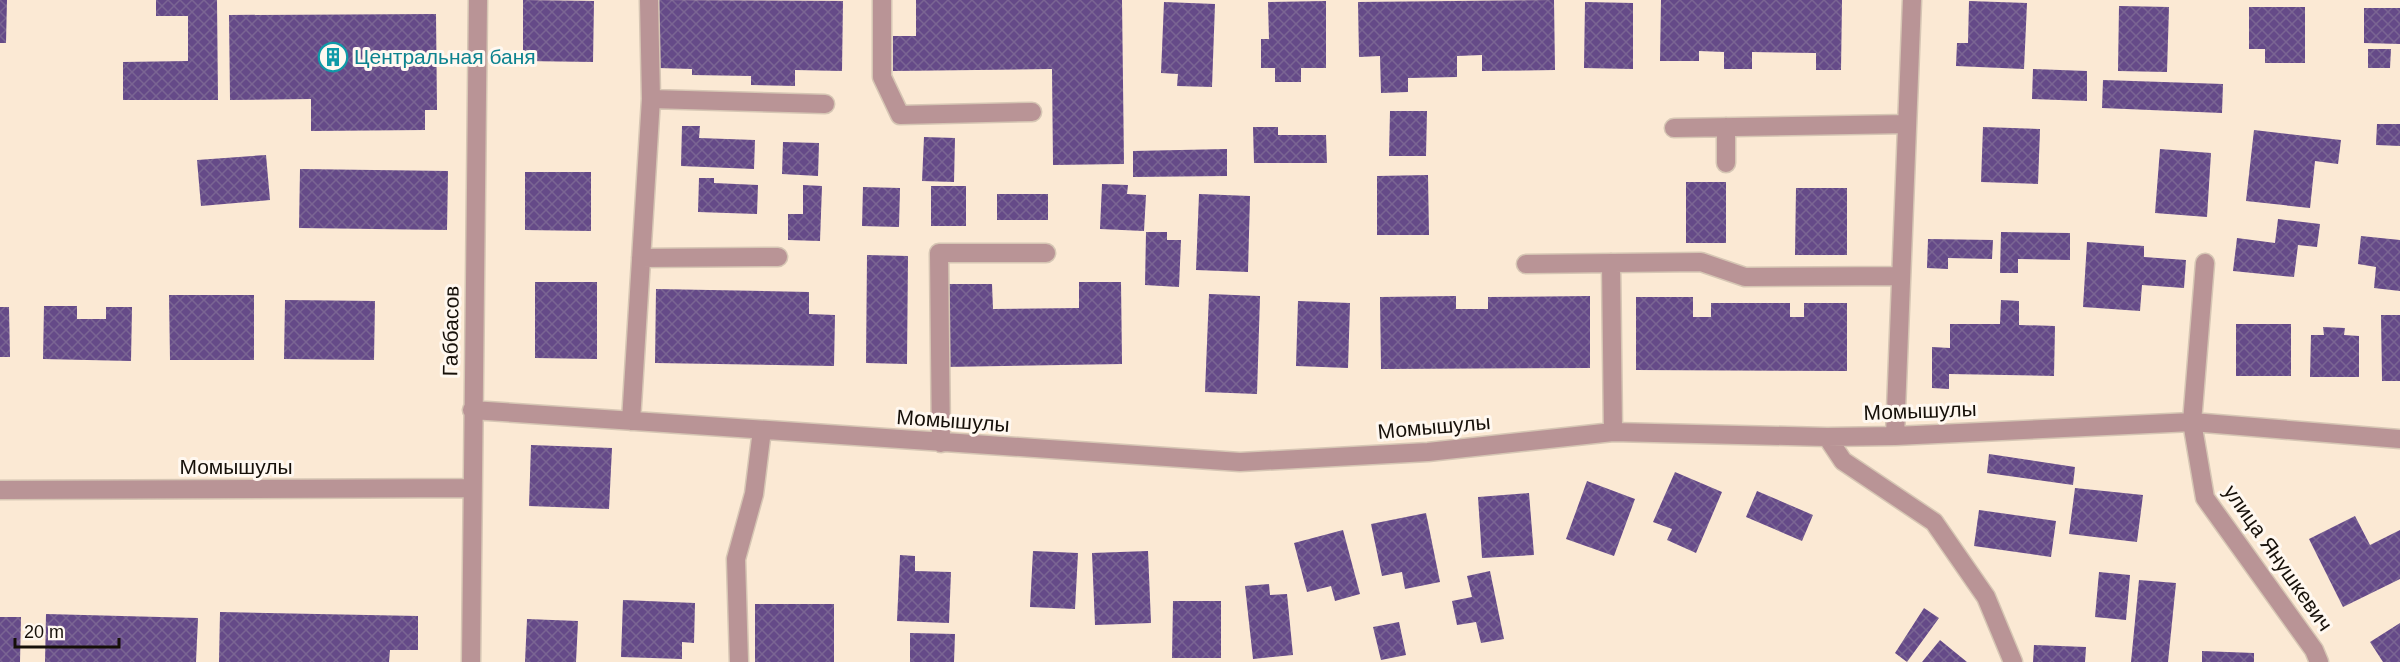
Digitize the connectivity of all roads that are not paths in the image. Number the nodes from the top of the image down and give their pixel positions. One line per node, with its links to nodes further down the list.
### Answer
1 (478, 0): 19 (street, Габбасов)
2 (649, 0): 5 (street)
3 (882, 0): 7 (street)
4 (1912, 0): 8 (street)
5 (651, 99): 6 (street); 14 (street)
6 (825, 104)
7 (1032, 112)
8 (1907, 124): 9 (street); 18 (street)
9 (1726, 127): 10 (street); 11 (street)
10 (1674, 128)
11 (1726, 163)
12 (1046, 253): 27 (street)
13 (778, 256): 14 (street)
14 (641, 258): 20 (street)
15 (1611, 263): 17 (street); 18 (street); 23 (street)
16 (2205, 263): 21 (street, улица Янушкевич)
17 (1526, 264)
18 (1900, 276): 24 (street)
19 (472, 410): 20 (street, Момышулы); 28 (street, Габбасов)
20 (631, 421): 22 (street, Момышулы)
21 (2193, 422): 24 (street, Момышулы); 26 (street, Момышулы); 33 (street, улица Янушкевич)
22 (762, 430): 27 (street, Момышулы); 31 (street)
23 (1613, 432): 25 (street, Момышулы); 27 (street, Момышулы)
24 (1895, 436): 25 (street, Момышулы)
25 (1827, 437): 32 (street)
26 (2400, 440)
27 (941, 443)
28 (472, 488): 29 (street, Момышулы); 30 (street, Габбасов)
29 (0, 490)
30 (471, 662)
31 (739, 662)
32 (2013, 662)
33 (2319, 662)

